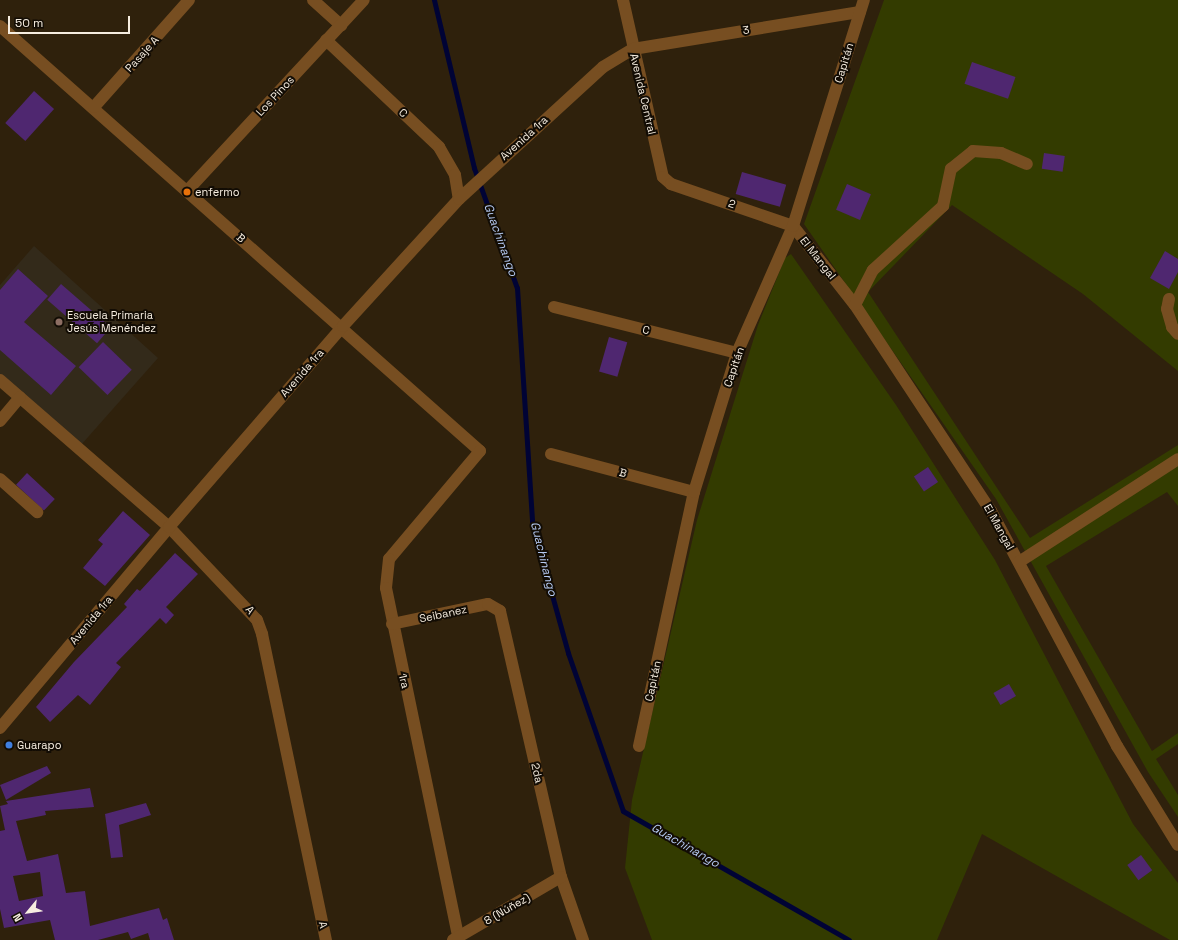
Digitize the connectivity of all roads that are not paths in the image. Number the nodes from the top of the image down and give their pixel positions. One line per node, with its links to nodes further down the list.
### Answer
1 (189, 0): 11 (street, Pasaje A)
2 (313, 0): 7 (street)
3 (364, 0): 7 (street, Los Pinos)
4 (623, 0): 10 (street, Avenida Central)
5 (864, 0): 6 (street, Capitán)
6 (860, 12): 10 (street, 3); 16 (street, Capitán)
7 (341, 25): 9 (street, Los Pinos)
8 (0, 26): 11 (street, B)
9 (326, 40): 14 (street, Los Pinos); 15 (street, C)
10 (633, 49): 13 (street, Avenida Central); 15 (street, Avenida 1ra)
11 (94, 107): 14 (street, B)
12 (1027, 164): 18 (street)
13 (671, 184): 16 (street, 2)
14 (187, 191): 20 (street, B)
15 (459, 199): 20 (street, Avenida 1ra)
16 (793, 226): 18 (street, El Mangal); 22 (street, Capitán)
17 (1169, 299): 21 (street)
18 (855, 305): 33 (street, El Mangal)
19 (554, 306): 22 (street, C)
20 (343, 326): 26 (street, B); 32 (street, Avenida 1ra)
21 (1178, 334)
22 (737, 353): 30 (street, Capitán)
23 (0, 380): 24 (street, A)
24 (20, 397): 25 (street); 32 (street, A)
25 (0, 421)
26 (480, 452): 35 (street, 1ra)
27 (551, 454): 30 (street, B)
28 (1178, 459): 33 (street)
29 (0, 479): 31 (street)
30 (694, 492): 37 (street, Capitán)
31 (37, 512)
32 (168, 527): 36 (street, Avenida 1ra); 41 (street, A)
33 (1019, 562): 38 (street, El Mangal)
34 (495, 606): 35 (street, Seibanez); 39 (street, 2da)
35 (392, 624): 40 (street, 1ra)
36 (0, 728)
37 (639, 746)
38 (1178, 845)
39 (561, 878): 40 (street, 8 (Núñez)); 42 (street, 2da)
40 (457, 939)
41 (326, 940)
42 (583, 940)

